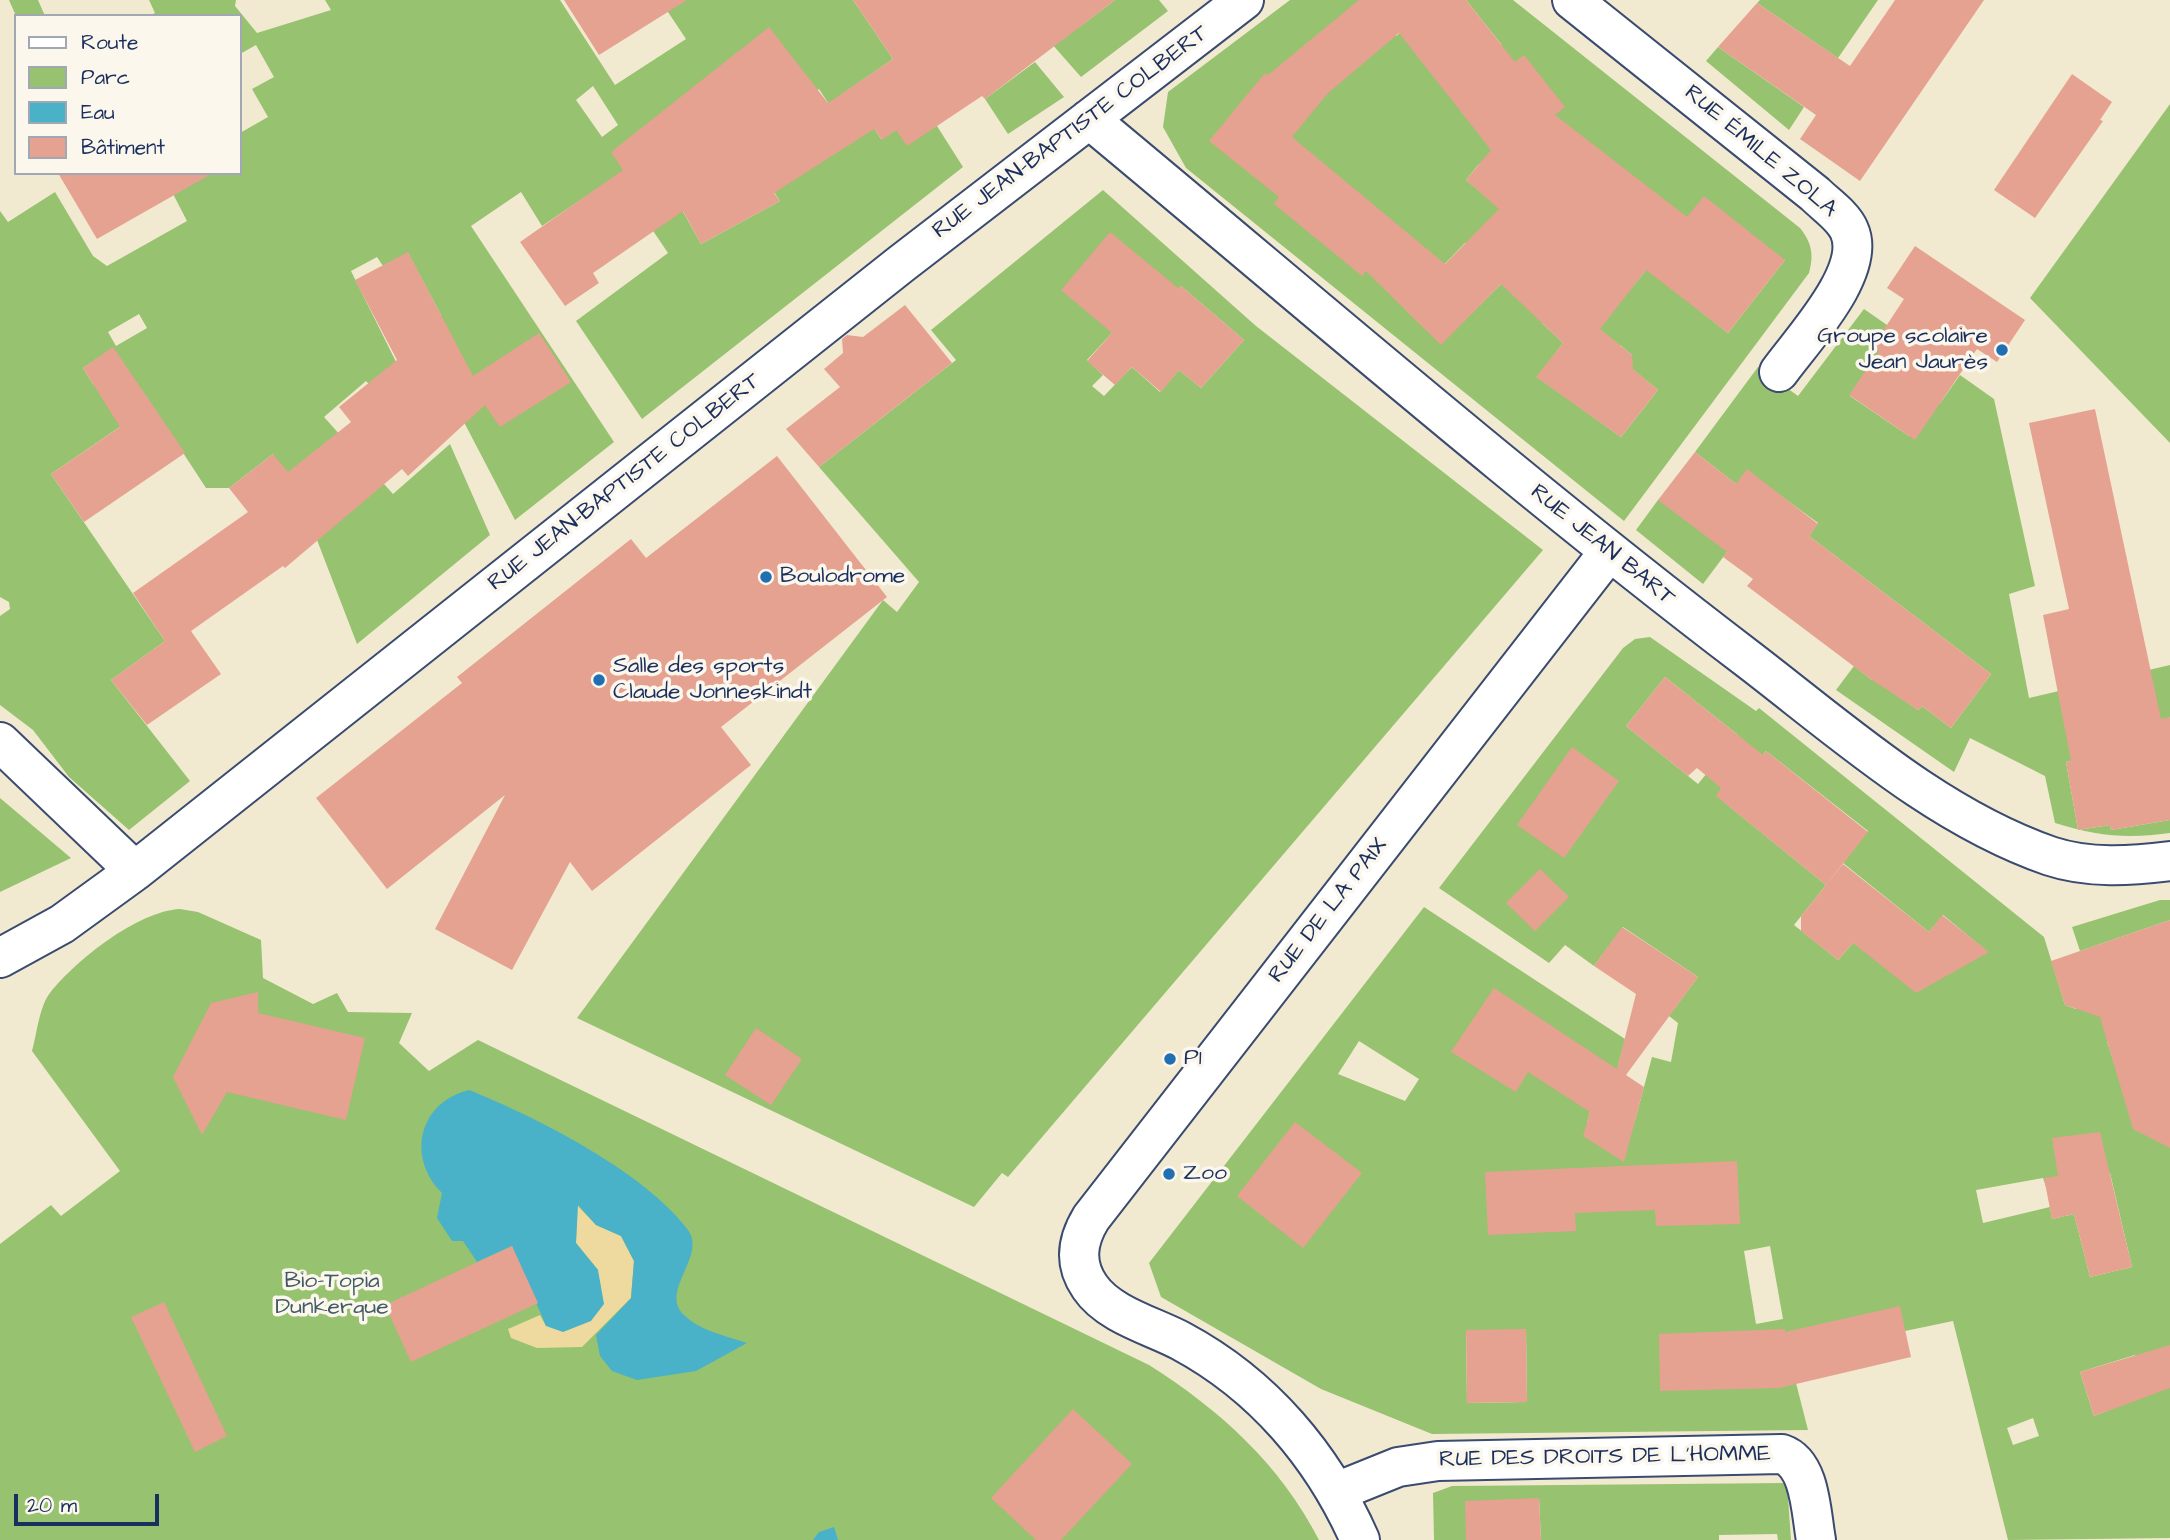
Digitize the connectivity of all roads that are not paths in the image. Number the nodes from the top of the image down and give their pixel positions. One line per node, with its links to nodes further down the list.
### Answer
1 (1244, 0): 3 (street, RUE JEAN-BAPTISTE COLBERT)
2 (1572, 0): 4 (street, RUE ÉMILE ZOLA)
3 (1089, 119): 5 (street, RUE JEAN BART); 8 (street, RUE JEAN-BAPTISTE COLBERT)
4 (1779, 372)
5 (1608, 553): 7 (street, RUE JEAN BART); 10 (street, RUE DE LA PAIX)
6 (0, 742): 8 (street)
7 (2170, 861)
8 (135, 871): 9 (street, RUE JEAN-BAPTISTE COLBERT)
9 (0, 958)
10 (1336, 1492): 11 (street); 12 (street, RUE DES DROITS DE L'HOMME)
11 (1360, 1540)
12 (1816, 1540)

